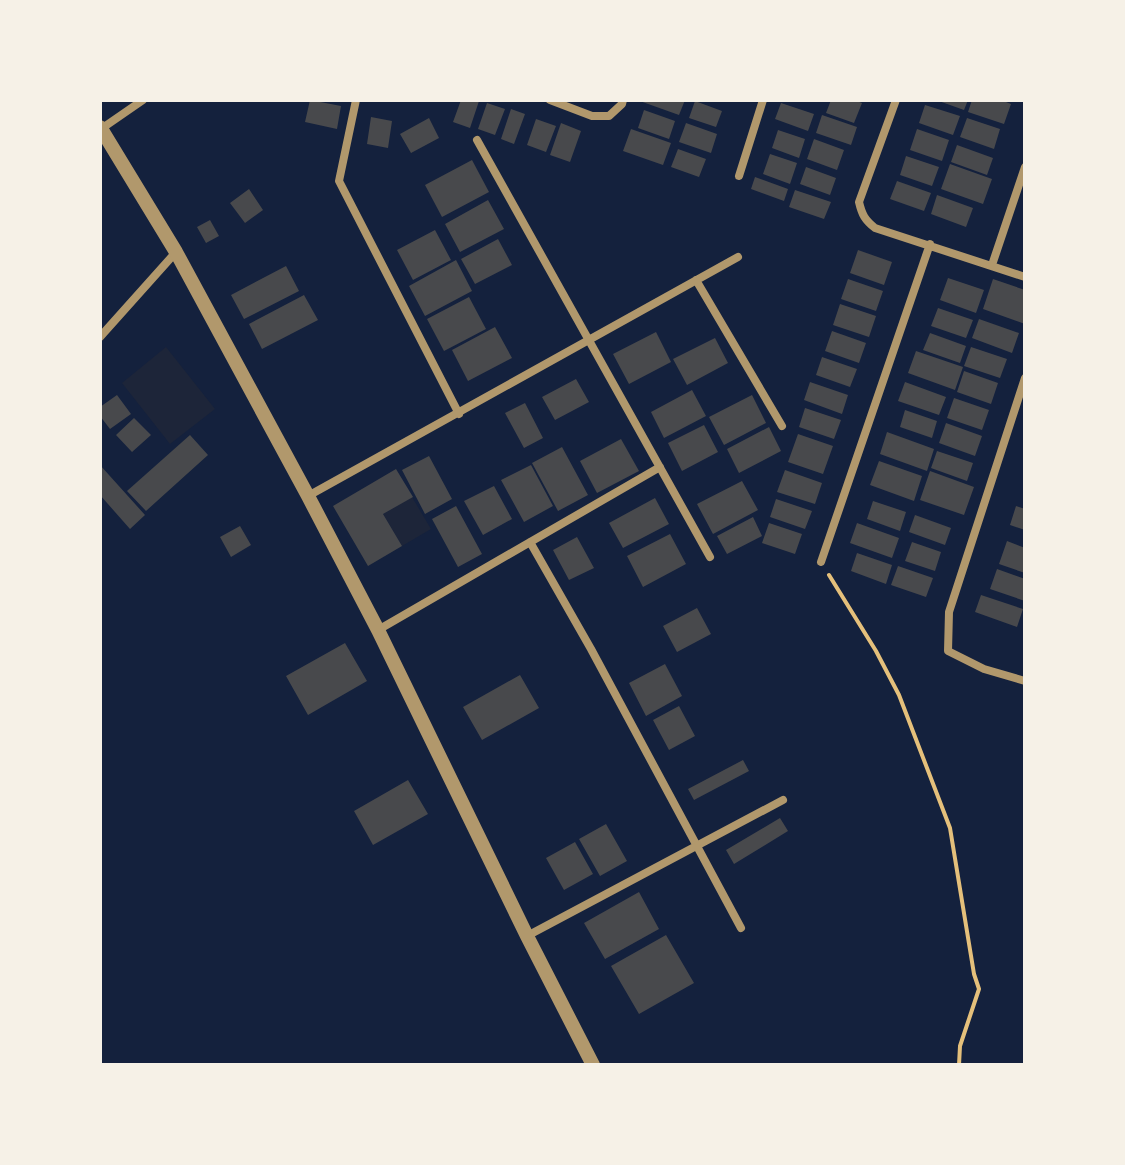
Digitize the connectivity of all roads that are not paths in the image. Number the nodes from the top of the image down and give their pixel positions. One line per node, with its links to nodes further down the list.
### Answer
1 (143, 100): 7 (street)
2 (356, 100): 20 (street)
3 (550, 100): 4 (street)
4 (623, 100)
5 (763, 100): 10 (street)
6 (896, 100): 11 (street)
7 (101, 128): 12 (street)
8 (477, 140): 18 (street)
9 (1025, 167): 14 (street)
10 (739, 176)
11 (930, 244): 14 (street); 26 (street)
12 (176, 252): 17 (street); 23 (street)
13 (738, 257): 16 (street)
14 (992, 265): 15 (street)
15 (1025, 277)
16 (696, 280): 18 (street); 21 (street)
17 (100, 337)
18 (589, 340): 20 (street); 22 (street)
19 (1025, 378): 28 (street)
20 (459, 414): 23 (street)
21 (782, 426)
22 (660, 467): 24 (street); 25 (street)
23 (308, 496): 27 (street)
24 (530, 542): 27 (street); 30 (street)
25 (710, 557)
26 (821, 562)
27 (378, 630): 32 (street)
28 (1025, 681)
29 (783, 800): 30 (street)
30 (697, 845): 31 (street); 32 (street)
31 (741, 928)
32 (527, 936): 33 (street)
33 (593, 1065)

